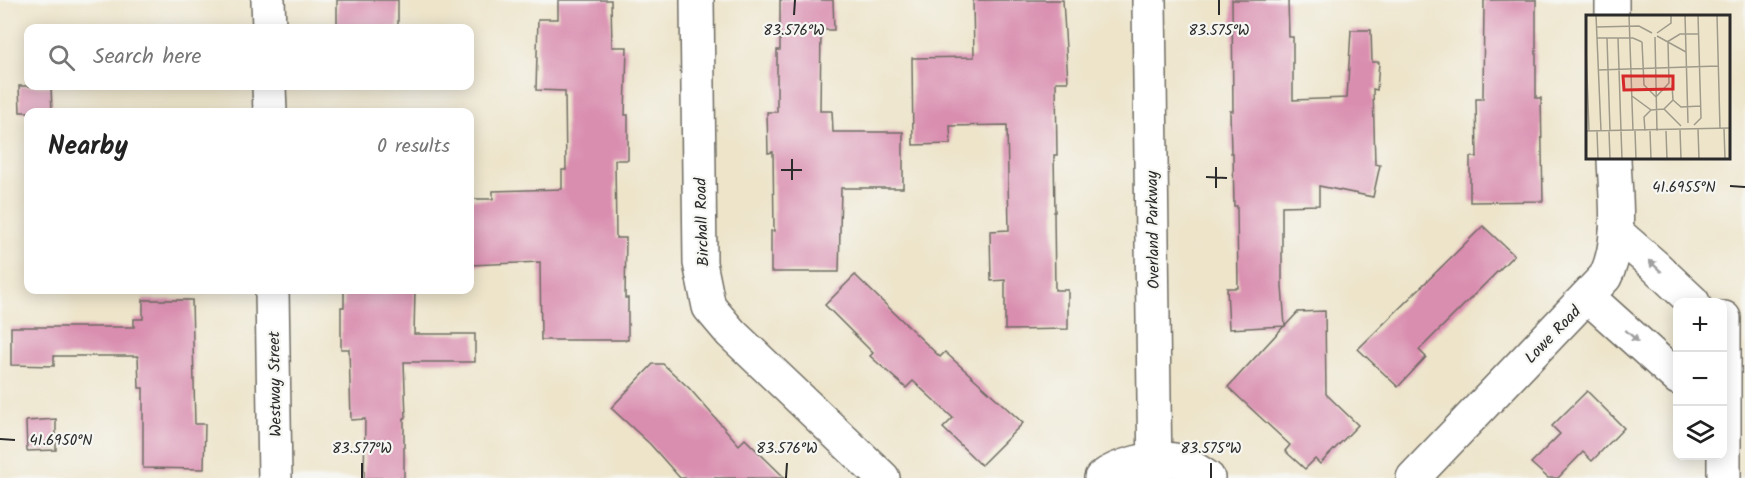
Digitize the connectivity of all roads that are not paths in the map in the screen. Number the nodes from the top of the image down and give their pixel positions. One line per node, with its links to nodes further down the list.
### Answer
1 (268, 0): 4 (street)
2 (697, 0): 18 (street, Birchall Road)
3 (1149, 0): 16 (street, Overland Parkway)
4 (269, 24)
5 (270, 90): 6 (street)
6 (270, 108)
7 (1614, 159): 8 (street, Lowe Road)
8 (1616, 232): 10 (street, Lowe Road); 11 (street, one-way to 8)
9 (272, 294): 17 (street, Westway Street)
10 (1588, 297): 13 (street, one-way to 13); 21 (street, Lowe Road)
11 (1688, 298)
12 (1731, 318): 14 (street)
13 (1673, 374)
14 (1724, 406)
15 (1724, 460): 22 (street)
16 (1155, 469): 19 (street); 20 (street)
17 (275, 478)
18 (883, 478)
19 (1101, 478)
20 (1208, 478)
21 (1413, 478)
22 (1724, 478)

